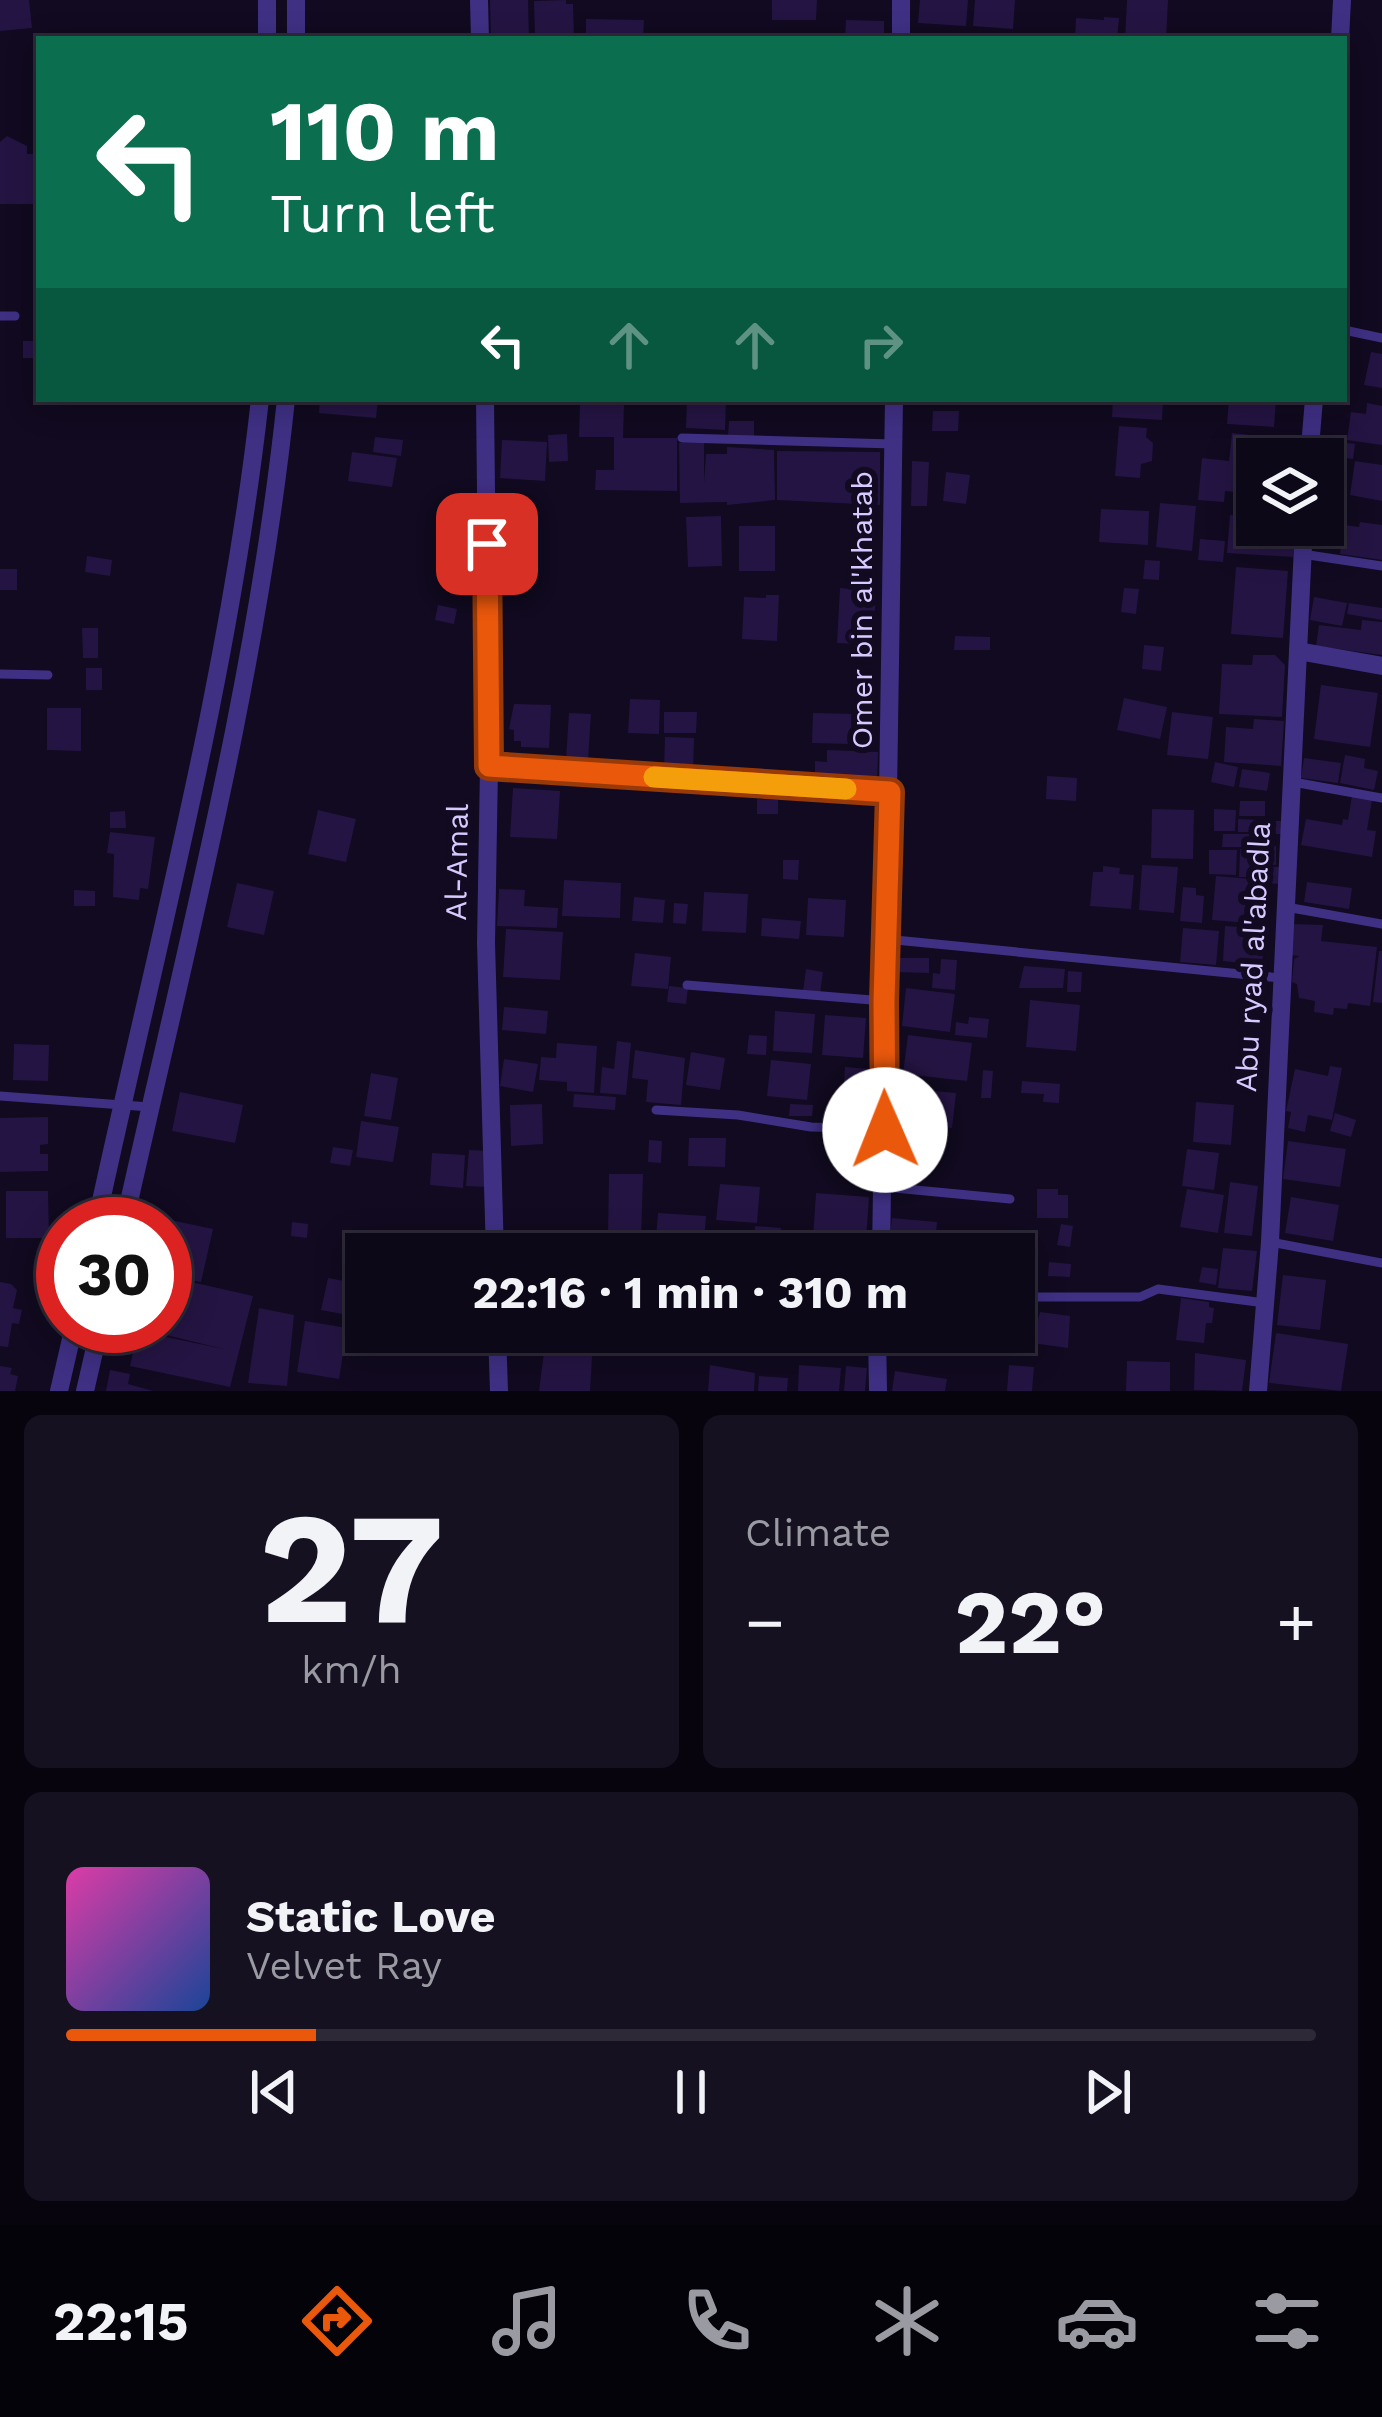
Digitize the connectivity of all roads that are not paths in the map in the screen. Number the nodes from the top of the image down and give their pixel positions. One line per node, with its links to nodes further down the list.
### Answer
1 (267, 0): 6 (street)
2 (296, 0): 7 (street)
3 (479, 0): 8 (street)
4 (901, 0): 9 (street)
5 (1342, 0): 10 (street)
6 (267, 36)
7 (296, 36)
8 (481, 36)
9 (901, 36)
10 (1340, 36)
11 (0, 316): 12 (lane)
12 (15, 316)
13 (1347, 331): 14 (lane)
14 (1382, 338)
15 (260, 402): 41 (street)
16 (286, 402): 42 (street)
17 (485, 402): 30 (street, Al-Amal)
18 (894, 402): 22 (street, Omer bin al'khatab)
19 (1314, 402): 21 (street)
20 (682, 438): 22 (lane)
21 (1311, 438)
22 (893, 444): 32 (street, Omer bin al'khatab)
23 (1303, 546): 24 (street, Abu ryad al'abadla)
24 (1303, 554): 25 (lane); 26 (street, Abu ryad al'abadla)
25 (1382, 566)
26 (1298, 651): 27 (street); 31 (street, Abu ryad al'abadla)
27 (1382, 666)
28 (0, 674): 29 (lane)
29 (48, 675)
30 (489, 766): 32 (lane); 49 (street, Al-Amal)
31 (1291, 782): 33 (lane); 34 (street, Abu ryad al'abadla)
32 (890, 792): 36 (street, Omer bin al'khatab)
33 (1382, 798)
34 (1286, 907): 35 (lane); 37 (street, Abu ryad al'abadla)
35 (1382, 924)
36 (885, 939): 37 (lane); 39 (street, Omer bin al'khatab)
37 (1281, 978): 51 (street, Abu ryad al'abadla)
38 (686, 985): 39 (lane)
39 (884, 1001): 44 (street, Omer bin al'khatab)
40 (0, 1096): 41 (lane)
41 (122, 1103): 42 (lane); 46 (street)
42 (152, 1108): 47 (street)
43 (656, 1110): 44 (lane)
44 (885, 1130): 45 (street, Omer bin al'khatab)
45 (884, 1187): 48 (lane); 50 (street, Omer bin al'khatab)
46 (102, 1197)
47 (131, 1197)
48 (1010, 1198)
49 (494, 1233)
50 (882, 1233)
51 (1270, 1242): 52 (lane); 54 (street, Abu ryad al'abadla)
52 (1382, 1263)
53 (1035, 1298): 54 (lane)
54 (1265, 1303): 63 (street, Abu ryad al'abadla)
55 (68, 1353): 59 (street)
56 (94, 1353): 60 (street)
57 (498, 1353): 61 (street)
58 (878, 1353): 62 (street)
59 (59, 1391)
60 (85, 1391)
61 (499, 1391)
62 (878, 1391)
63 (1258, 1391)

